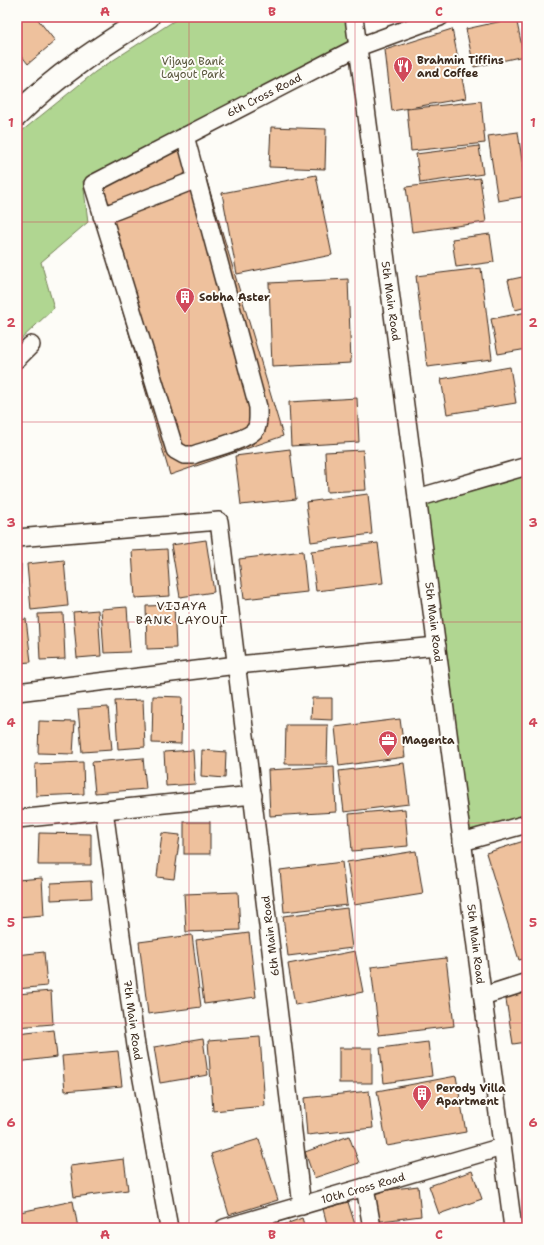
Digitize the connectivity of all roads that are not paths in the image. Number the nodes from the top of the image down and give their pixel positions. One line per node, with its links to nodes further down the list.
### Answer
1 (148, 17): 5 (street)
2 (354, 17): 4 (street, 5th Main Road)
3 (440, 17): 4 (street, 6th Cross Road)
4 (358, 47): 6 (street, 6th Cross Road); 12 (street, 5th Main Road)
5 (17, 115)
6 (185, 136): 7 (street); 8 (street, 6th Cross Road)
7 (197, 179): 8 (street); 8 (street)
8 (102, 216)
9 (31, 345): 10 (street)
10 (17, 359)
11 (527, 466): 12 (street)
12 (417, 498): 14 (street, 5th Main Road)
13 (17, 538): 15 (street, 6th Main Road)
14 (437, 646): 15 (street); 21 (street, 5th Main Road)
15 (237, 665): 16 (street); 17 (street, 6th Main Road)
16 (17, 692)
17 (253, 795): 18 (street); 26 (street, 6th Main Road)
18 (104, 810): 19 (street); 27 (street, 7th Main Road)
19 (17, 819)
20 (527, 824): 21 (street)
21 (462, 842): 23 (street, 5th Main Road)
22 (527, 982): 23 (street)
23 (482, 996): 24 (street, 5th Main Road)
24 (502, 1147): 25 (street, 10th Cross Road); 30 (street, 5th Main Road)
25 (365, 1187): 26 (street, 10th Cross Road); 29 (street)
26 (302, 1206): 28 (street, 10th Cross Road)
27 (169, 1228)
28 (224, 1228)
29 (372, 1228)
30 (513, 1228)

